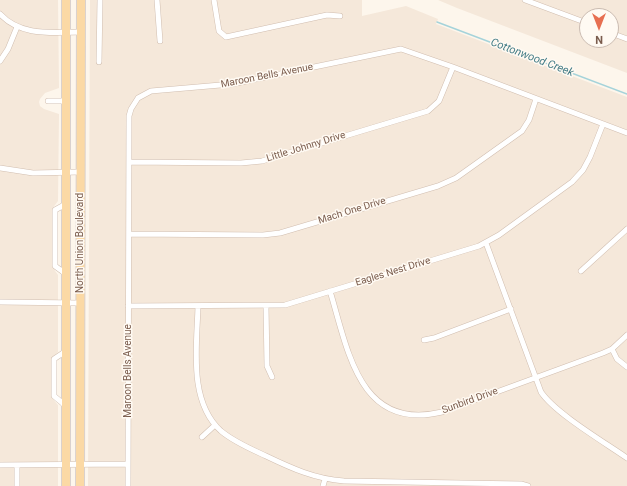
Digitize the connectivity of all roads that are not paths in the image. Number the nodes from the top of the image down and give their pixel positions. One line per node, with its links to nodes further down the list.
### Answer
1 (66, 0): 11 (main road, North Union Boulevard)
2 (81, 0): 12 (main road, North Union Boulevard)
3 (100, 0): 15 (street)
4 (158, 0): 13 (street)
5 (214, 0): 8 (street)
6 (525, 0): 9 (street)
7 (0, 14): 10 (street)
8 (340, 16)
9 (579, 20)
10 (17, 27): 11 (street); 14 (street)
11 (66, 32): 12 (street); 18 (main road, North Union Boulevard)
12 (81, 32): 24 (main road, North Union Boulevard)
13 (160, 41)
14 (0, 61)
15 (99, 62)
16 (453, 66): 17 (street, Maroon Bells Avenue); 22 (street, Little Johnny Drive); 22 (street, Maroon Bells Avenue)
17 (536, 99): 20 (street, Maroon Bells Avenue); 28 (street, Mach One Drive)
18 (66, 100): 19 (street); 25 (main road, North Union Boulevard)
19 (48, 101)
20 (603, 124): 21 (street, Maroon Bells Avenue); 29 (street, Eagles Nest Drive)
21 (627, 133)
22 (129, 162): 28 (street, Maroon Bells Avenue)
23 (0, 168): 25 (street)
24 (80, 172): 25 (street); 35 (main road, North Union Boulevard)
25 (66, 173): 26 (main road, North Union Boulevard)
26 (66, 204): 31 (main road, North Union Boulevard); 31 (street, North Union Boulevard)
27 (627, 229): 30 (street)
28 (129, 234): 36 (street, Maroon Bells Avenue)
29 (486, 243): 32 (street, Eagles Nest Drive); 39 (street)
30 (581, 271)
31 (66, 274): 34 (main road, North Union Boulevard)
32 (330, 291): 38 (street, Eagles Nest Drive); 46 (street, Sunbird Drive)
33 (0, 302): 34 (street)
34 (67, 303): 35 (street); 43 (main road, North Union Boulevard)
35 (80, 303): 52 (main road, North Union Boulevard)
36 (128, 306): 37 (street, Eagles Nest Drive); 53 (street, Maroon Bells Avenue)
37 (198, 306): 38 (street, Eagles Nest Drive); 48 (street)
38 (266, 306): 45 (street)
39 (511, 309): 41 (street); 46 (street)
40 (627, 335): 42 (street, Sunbird Drive)
41 (424, 340)
42 (612, 349): 44 (street); 46 (street, Sunbird Drive)
43 (66, 351): 47 (main road, North Union Boulevard); 47 (street)
44 (627, 367)
45 (272, 377)
46 (536, 378): 50 (street)
47 (66, 406): 51 (main road, North Union Boulevard)
48 (215, 425): 49 (street); 56 (street)
49 (202, 437)
50 (627, 458)
51 (66, 464): 52 (street); 55 (street); 58 (main road, North Union Boulevard)
52 (80, 464): 53 (street); 59 (main road, North Union Boulevard)
53 (128, 464): 60 (street, Maroon Bells Avenue)
54 (0, 465): 55 (street)
55 (17, 465): 57 (street)
56 (325, 479): 61 (street); 62 (street)
57 (17, 486)
58 (66, 486)
59 (80, 486)
60 (128, 486)
61 (323, 486)
62 (528, 486)

